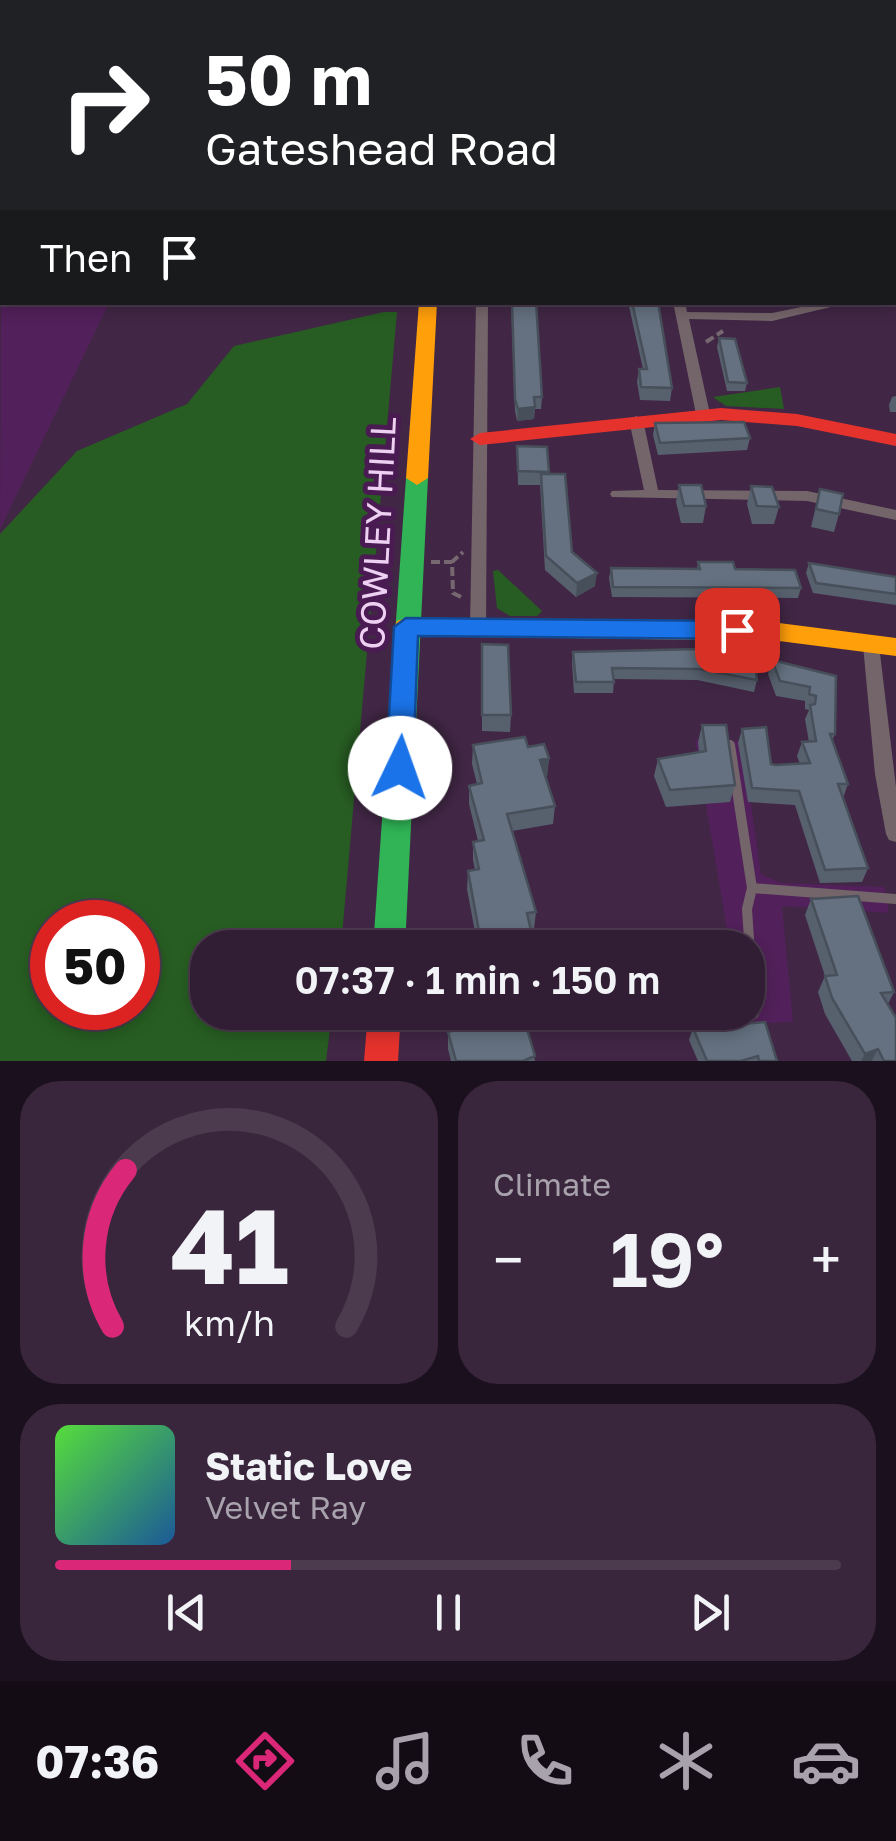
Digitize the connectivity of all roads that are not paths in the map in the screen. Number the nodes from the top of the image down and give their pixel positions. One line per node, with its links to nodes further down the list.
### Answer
1 (428, 305): 12 (main road, COWLEY HILL)
2 (482, 305): 7 (street)
3 (831, 305): 4 (street)
4 (680, 309): 5 (street)
5 (703, 414): 6 (main road); 8 (main road)
6 (636, 420): 7 (main road); 10 (street)
7 (480, 440): 13 (street)
8 (896, 440)
9 (617, 494): 10 (street)
10 (652, 494): 11 (street)
11 (896, 516)
12 (406, 627): 13 (main road); 20 (main road, COWLEY HILL)
13 (478, 628): 14 (main road)
14 (871, 645): 15 (main road); 17 (street)
15 (896, 646)
16 (730, 744): 18 (lane)
17 (896, 834)
18 (752, 888): 19 (lane); 21 (lane)
19 (896, 899)
20 (390, 930)
21 (748, 930)
22 (384, 1030): 23 (main road)
23 (381, 1061)

